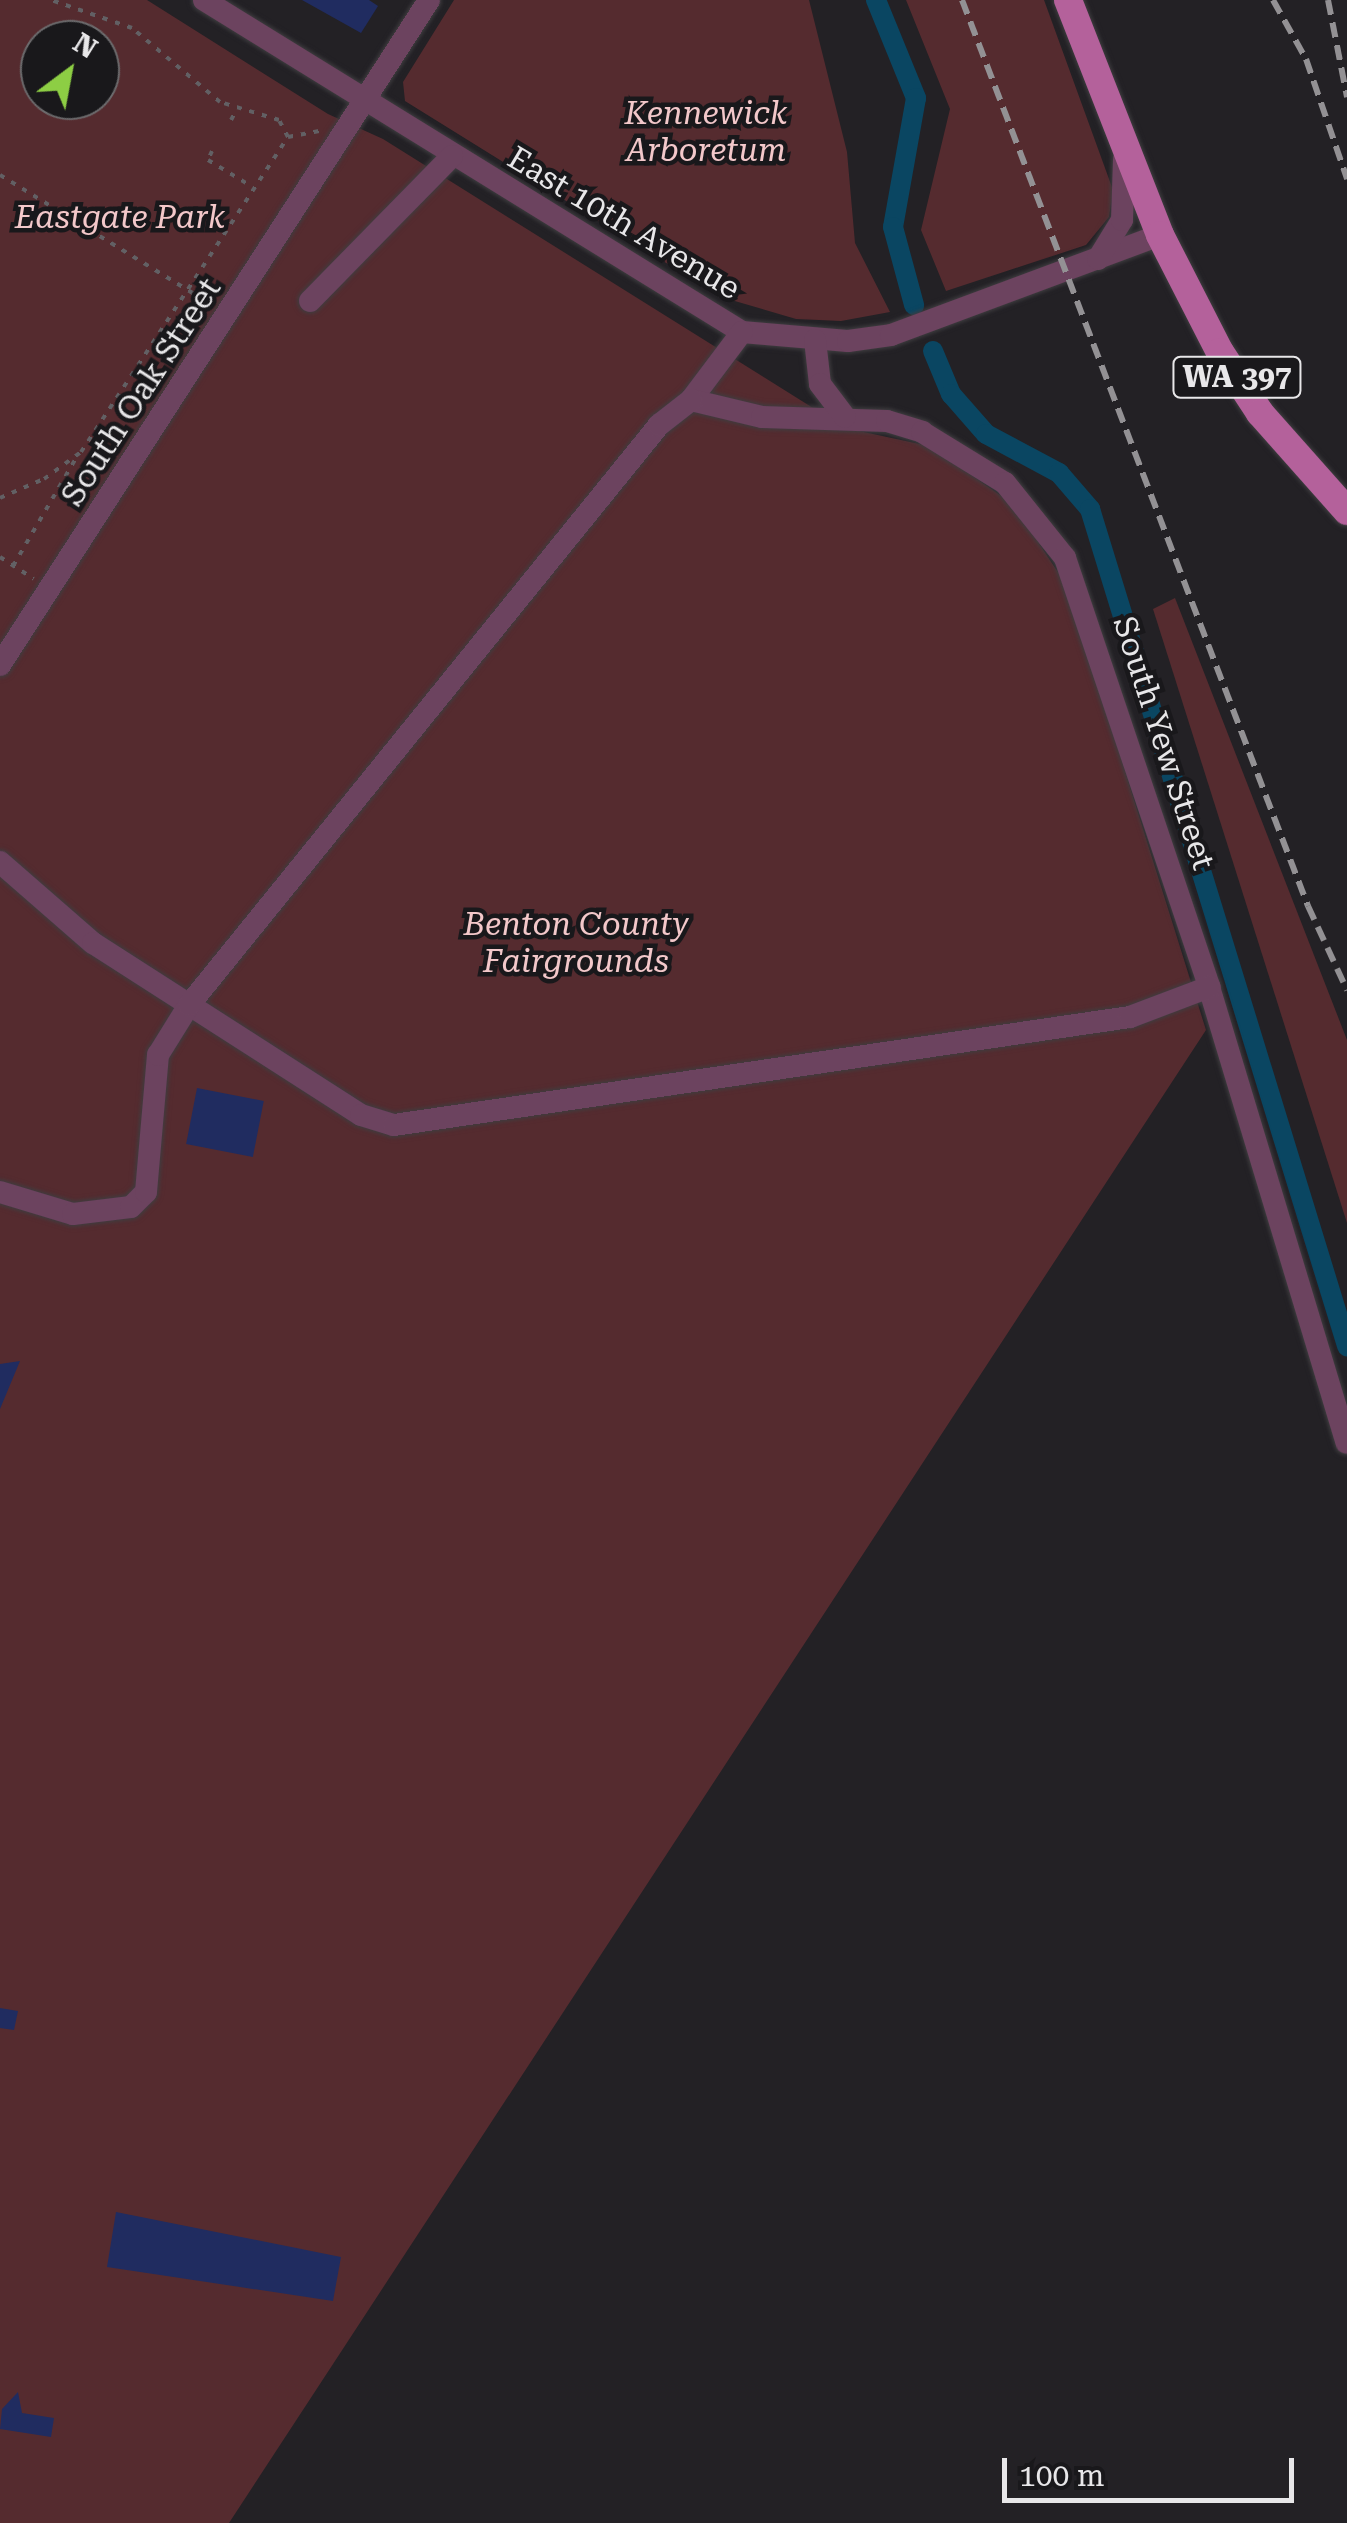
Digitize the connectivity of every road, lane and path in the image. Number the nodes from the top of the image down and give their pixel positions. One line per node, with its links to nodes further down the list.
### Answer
1 (51, 0): 6 (path)
2 (204, 0): 5 (street, East 10th Avenue)
3 (1068, 0): 8 (main road, WA 397)
4 (424, 3): 5 (street, South Oak Street)
5 (366, 101): 10 (street, East 10th Avenue); 17 (street, South Oak Street)
6 (236, 111): 7 (path); 12 (path)
7 (232, 120)
8 (1122, 140): 13 (main road, WA 397); 14 (street)
9 (212, 151): 12 (path)
10 (452, 156): 16 (street); 18 (street, East 10th Avenue)
11 (0, 175): 15 (path)
12 (251, 186): 15 (path)
13 (1160, 235): 14 (street, East 10th Avenue); 24 (main road, WA 397)
14 (1094, 263): 19 (street, East 10th Avenue)
15 (185, 290): 17 (path); 22 (path)
16 (310, 300)
17 (230, 316): 26 (street, South Oak Street)
18 (742, 332): 19 (street, East 10th Avenue); 20 (street)
19 (814, 340): 21 (street)
20 (690, 400): 21 (street, South Yew Street); 29 (street)
21 (845, 417): 28 (street, South Yew Street)
22 (80, 452): 23 (path); 25 (path)
23 (0, 498)
24 (1343, 507)
25 (14, 566)
26 (0, 665)
27 (0, 862): 29 (street)
28 (1209, 986): 29 (street); 31 (street, South Yew Street)
29 (189, 1005): 30 (street)
30 (0, 1192)
31 (1347, 1443)

